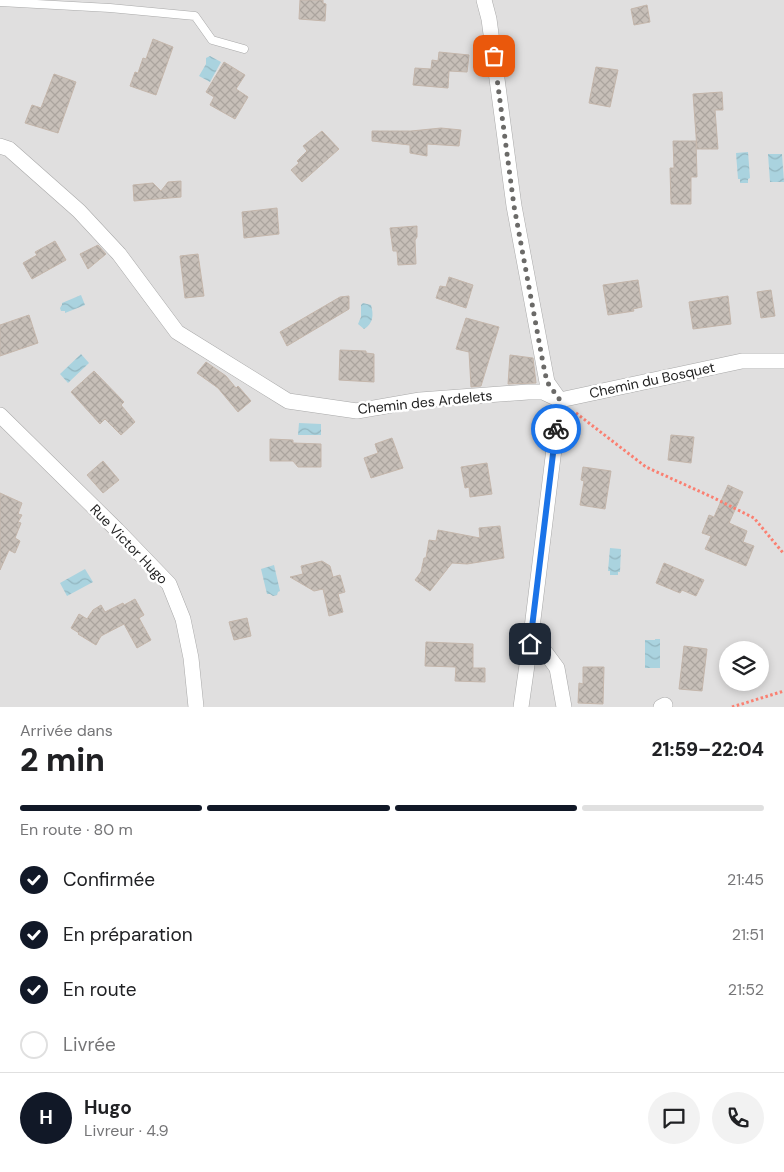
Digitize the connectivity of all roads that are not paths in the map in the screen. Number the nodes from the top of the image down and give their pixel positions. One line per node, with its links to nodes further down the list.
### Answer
1 (484, 0): 6 (street)
2 (0, 2): 3 (lane)
3 (244, 48)
4 (0, 146): 6 (street, Chemin des Ardelets)
5 (784, 361): 6 (street, Chemin du Bosquet)
6 (560, 400): 8 (street)
7 (0, 415): 9 (street, Rue Victor Hugo)
8 (531, 633): 10 (street); 11 (street)
9 (196, 707)
10 (520, 707)
11 (564, 707)

